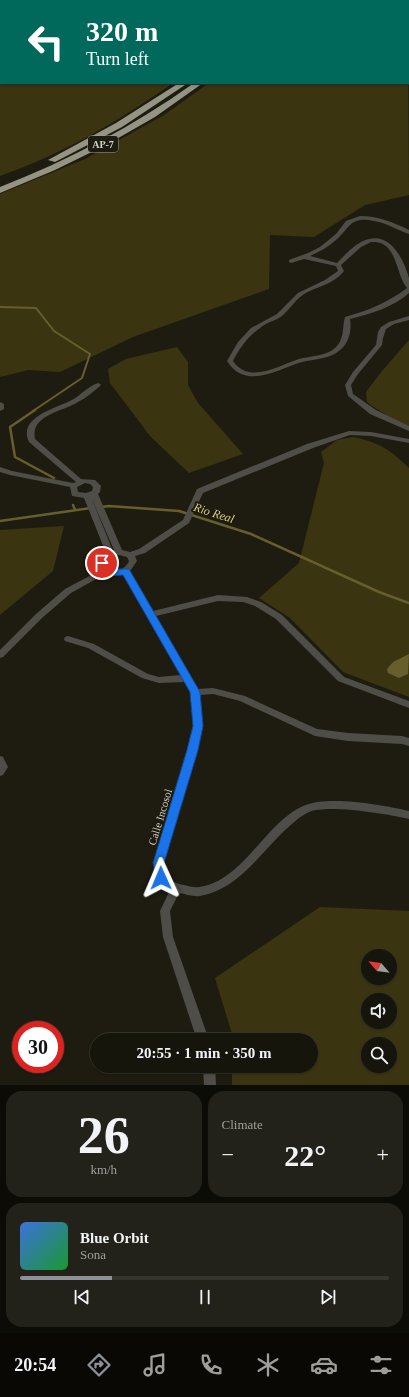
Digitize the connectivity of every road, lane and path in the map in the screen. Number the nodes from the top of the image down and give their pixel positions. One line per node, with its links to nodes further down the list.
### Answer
1 (178, 84): 6 (highway)
2 (183, 84): 6 (highway, AP-7)
3 (197, 84): 5 (highway, AP-7)
4 (201, 84): 5 (highway)
5 (182, 96): 8 (highway, AP-7)
6 (155, 103): 7 (highway, AP-7)
7 (0, 181)
8 (0, 190)
9 (409, 232): 10 (street)
10 (305, 257): 11 (street); 12 (street)
11 (291, 261)
12 (338, 265): 13 (street); 13 (street)
13 (409, 289)
14 (409, 318): 18 (street)
15 (98, 385): 21 (street)
16 (0, 404): 17 (street)
17 (0, 409)
18 (409, 429)
19 (409, 441): 26 (street)
20 (0, 469): 21 (street)
21 (77, 484): 22 (street); 22 (street)
22 (92, 499): 23 (street)
23 (99, 516): 24 (street); 25 (street)
24 (119, 552): 25 (street); 26 (street)
25 (110, 554): 27 (street)
26 (130, 555): 28 (street)
27 (106, 570): 28 (street); 31 (street)
28 (126, 571): 29 (street, Calle Incosol)
29 (152, 614): 32 (street, Calle Incosol); 34 (street)
30 (68, 639): 32 (street)
31 (0, 655)
32 (188, 678): 33 (street, Calle Incosol)
33 (195, 692): 35 (street); 39 (street, Calle Incosol)
34 (409, 705)
35 (409, 742)
36 (0, 760): 37 (street)
37 (0, 772)
38 (409, 815): 39 (street, Calle Incosol)
39 (176, 888): 40 (street)
40 (201, 1033)
41 (209, 1073): 42 (street)
42 (210, 1085)

